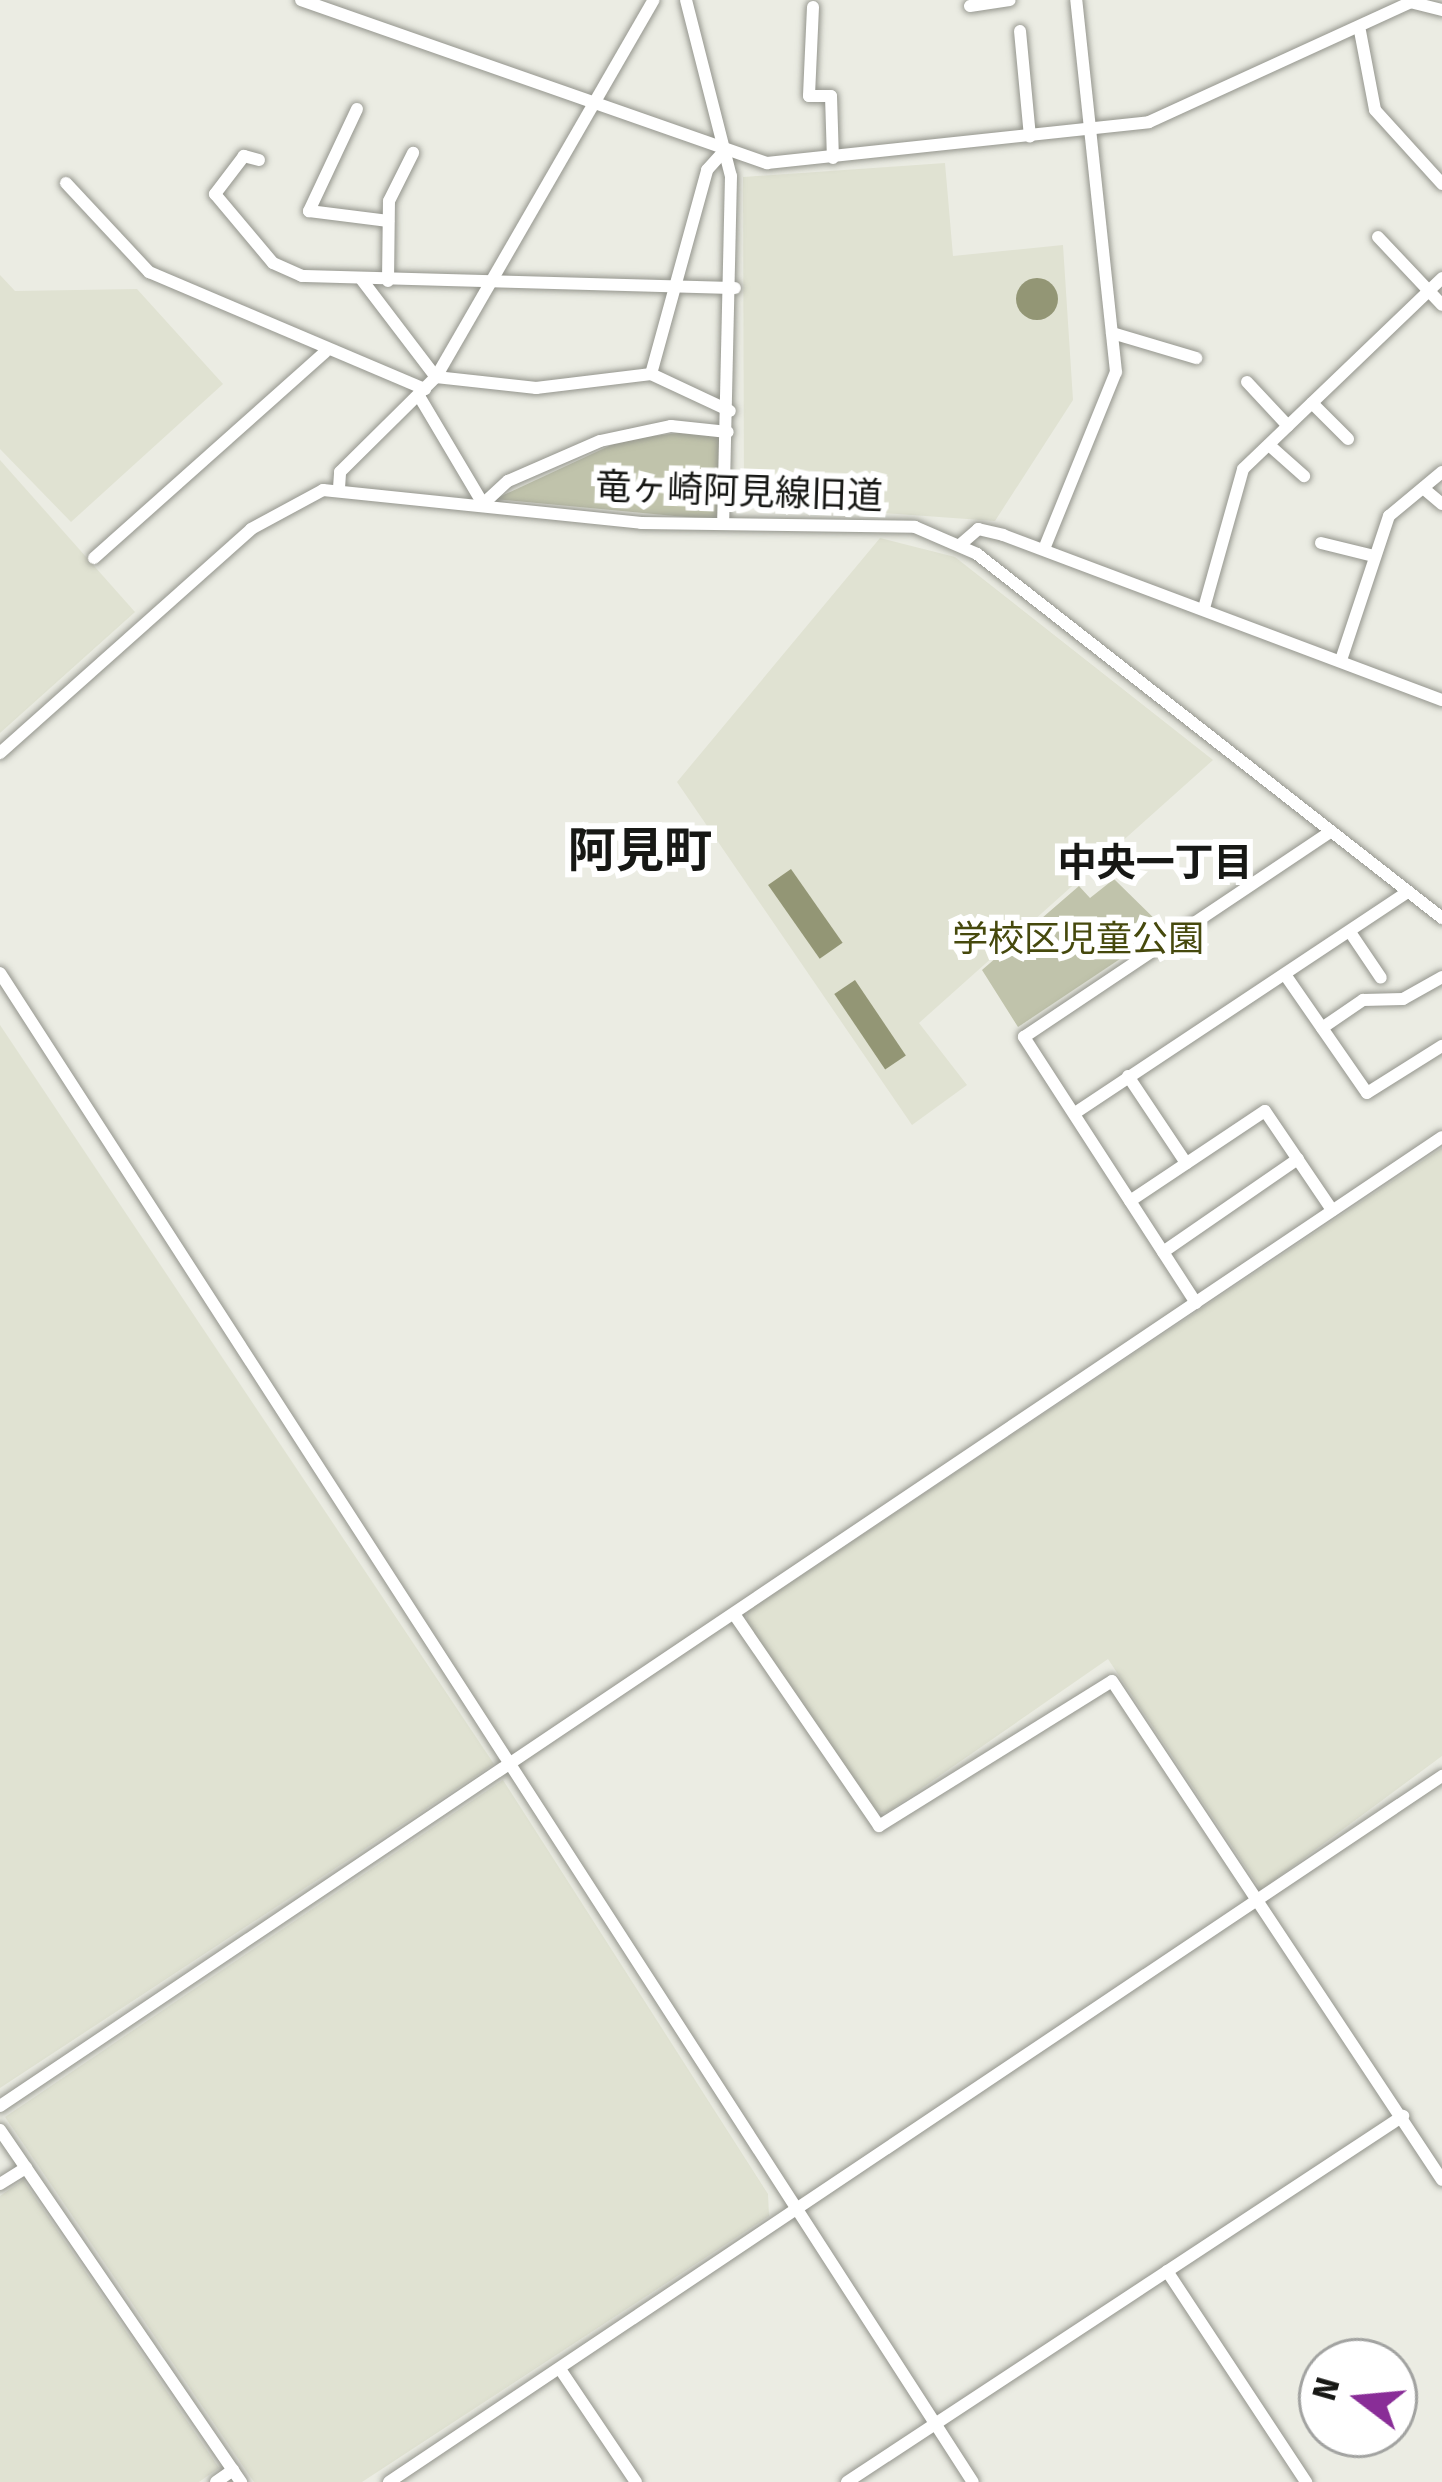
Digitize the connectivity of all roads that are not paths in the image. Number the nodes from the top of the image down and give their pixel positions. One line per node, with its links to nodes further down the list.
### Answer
1 (301, 0): 12 (street)
2 (654, 0): 12 (street)
3 (686, 0): 16 (street)
4 (1010, 0): 7 (street)
5 (1076, 0): 14 (street)
6 (1411, 1): 9 (street); 11 (street)
7 (970, 5)
8 (813, 7): 18 (street)
9 (1442, 10)
10 (1020, 31): 15 (street)
11 (1360, 32): 14 (street); 21 (street)
12 (593, 104): 16 (street); 27 (street)
13 (357, 109): 22 (street)
14 (1082, 132): 15 (street); 32 (street)
15 (1030, 137): 18 (street)
16 (724, 151): 18 (street); 28 (street); 29 (street)
17 (413, 153): 22 (street)
18 (833, 158)
19 (260, 160): 25 (street)
20 (66, 183): 33 (street)
21 (1442, 184)
22 (388, 221): 26 (street)
23 (1378, 237): 30 (street)
24 (1442, 278): 30 (street)
25 (362, 280): 26 (street); 36 (street)
26 (388, 281): 27 (street)
27 (483, 284): 29 (street); 36 (street)
28 (735, 289): 29 (street); 40 (street)
29 (675, 290): 35 (street)
30 (1428, 291): 31 (street); 39 (street)
31 (1442, 305)
32 (1112, 333): 34 (street); 54 (street)
33 (325, 352): 38 (street); 56 (street)
34 (1196, 358)
35 (651, 374): 36 (street); 40 (street)
36 (436, 377): 38 (street)
37 (1247, 382): 41 (street)
38 (422, 392): 47 (street); 49 (street)
39 (1312, 403): 41 (street); 43 (street)
40 (730, 411): 42 (street)
41 (1288, 426): 44 (street)
42 (728, 431): 49 (street); 51 (street)
43 (1348, 439)
44 (1269, 445): 46 (street); 57 (street)
45 (1442, 472): 48 (street)
46 (1304, 476)
47 (339, 488): 49 (street, 竜ヶ崎阿見線旧道); 60 (street)
48 (1423, 488): 50 (street); 55 (street)
49 (483, 504): 51 (street, 竜ヶ崎阿見線旧道)
50 (1442, 504)
51 (723, 524): 53 (street, 竜ヶ崎阿見線旧道)
52 (1321, 543): 55 (street)
53 (961, 544): 54 (street); 61 (street, 竜ヶ崎阿見線旧道)
54 (1044, 549): 57 (street)
55 (1373, 556): 58 (street)
56 (94, 558)
57 (1204, 608): 58 (street)
58 (1341, 661): 59 (street)
59 (1442, 700)
60 (0, 753)
61 (1329, 833): 62 (street, 竜ヶ崎阿見線旧道); 72 (street)
62 (1406, 893): 63 (street, 竜ヶ崎阿見線旧道); 64 (street)
63 (1442, 918)
64 (1350, 932): 66 (street); 68 (street)
65 (0, 973): 81 (street)
66 (1286, 976): 69 (street); 71 (street)
67 (1442, 977): 69 (street)
68 (1381, 978)
69 (1322, 1028): 70 (street)
70 (1442, 1046)
71 (1129, 1076): 72 (street); 75 (street)
72 (1075, 1113): 76 (street)
73 (1442, 1137): 77 (street)
74 (1298, 1159): 75 (street); 77 (street); 78 (street)
75 (1186, 1163): 76 (street)
76 (1130, 1201): 78 (street)
77 (1332, 1210): 79 (street)
78 (1163, 1252): 79 (street)
79 (1196, 1303): 80 (street)
80 (734, 1614): 81 (street); 83 (street)
81 (506, 1766): 84 (street); 90 (street)
82 (1442, 1776): 83 (street)
83 (1262, 1905): 85 (street); 90 (street)
84 (0, 2106)
85 (1403, 2116): 88 (street); 91 (street)
86 (0, 2130): 87 (street)
87 (26, 2168): 89 (street); 94 (street)
88 (1442, 2180)
89 (0, 2184)
90 (796, 2215): 92 (street); 93 (street)
91 (1167, 2271): 93 (street); 100 (street)
92 (560, 2369): 96 (street); 97 (street)
93 (935, 2424): 98 (street); 99 (street)
94 (237, 2476): 95 (street)
95 (216, 2482)
96 (389, 2482)
97 (636, 2482)
98 (848, 2482)
99 (973, 2482)
100 (1306, 2482)

